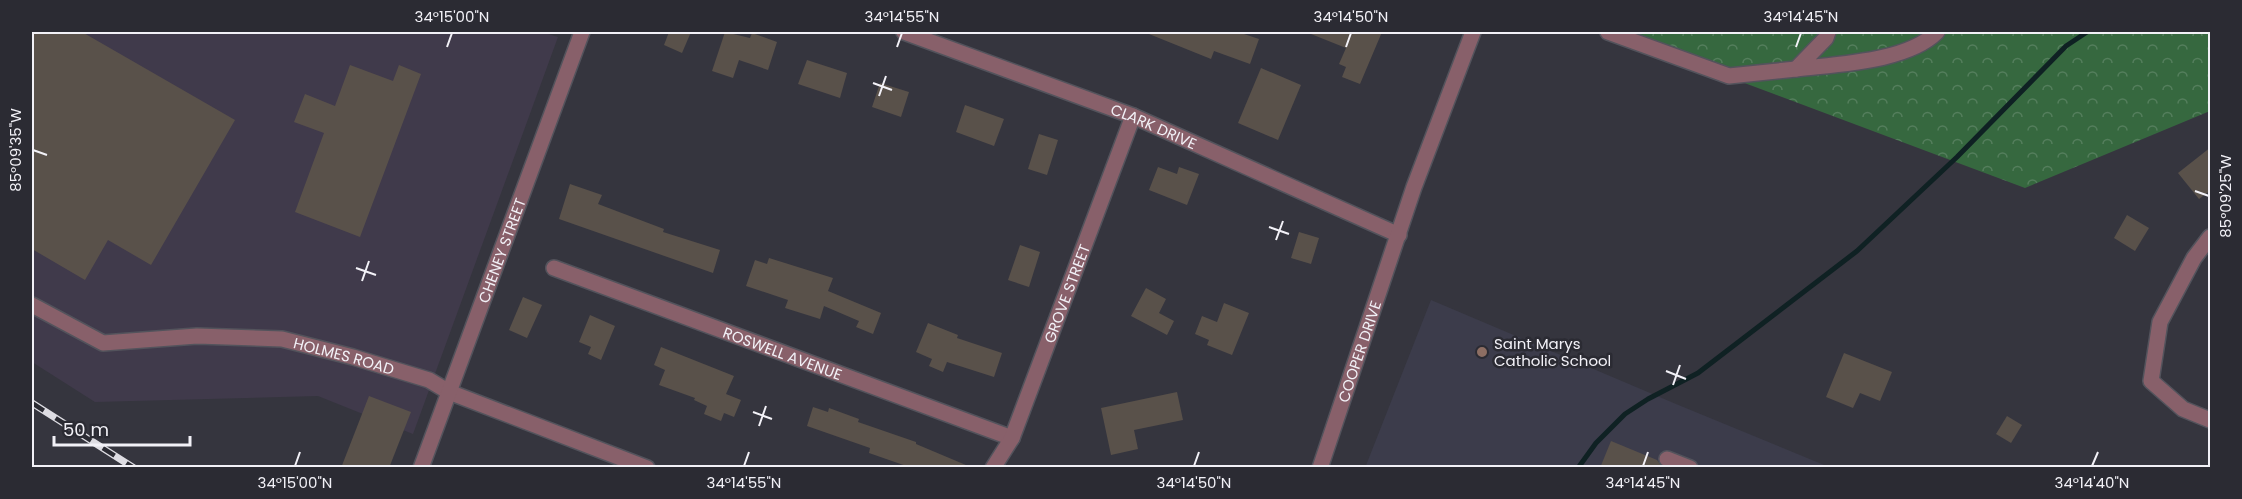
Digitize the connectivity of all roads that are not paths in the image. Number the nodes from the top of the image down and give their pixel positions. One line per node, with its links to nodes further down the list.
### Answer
1 (582, 32): 13 (street, CHENEY STREET)
2 (904, 32): 8 (street, CLARK DRIVE)
3 (1473, 32): 9 (street, COOPER DRIVE)
4 (1608, 32): 7 (street)
5 (1828, 32): 7 (street)
6 (1937, 32): 7 (street)
7 (1796, 69)
8 (1133, 116): 9 (street, CLARK DRIVE); 15 (street, GROVE STREET)
9 (1399, 235): 20 (street, COOPER DRIVE)
10 (2211, 237): 14 (street)
11 (554, 268): 15 (street, ROSWELL AVENUE)
12 (32, 305): 13 (street, HOLMES ROAD)
13 (449, 392): 17 (street, CHENEY STREET); 18 (street, HOLMES ROAD)
14 (2211, 420)
15 (1012, 438): 19 (street, GROVE STREET)
16 (1667, 459): 21 (street)
17 (421, 468)
18 (647, 468)
19 (993, 468)
20 (1320, 468)
21 (1690, 468)

